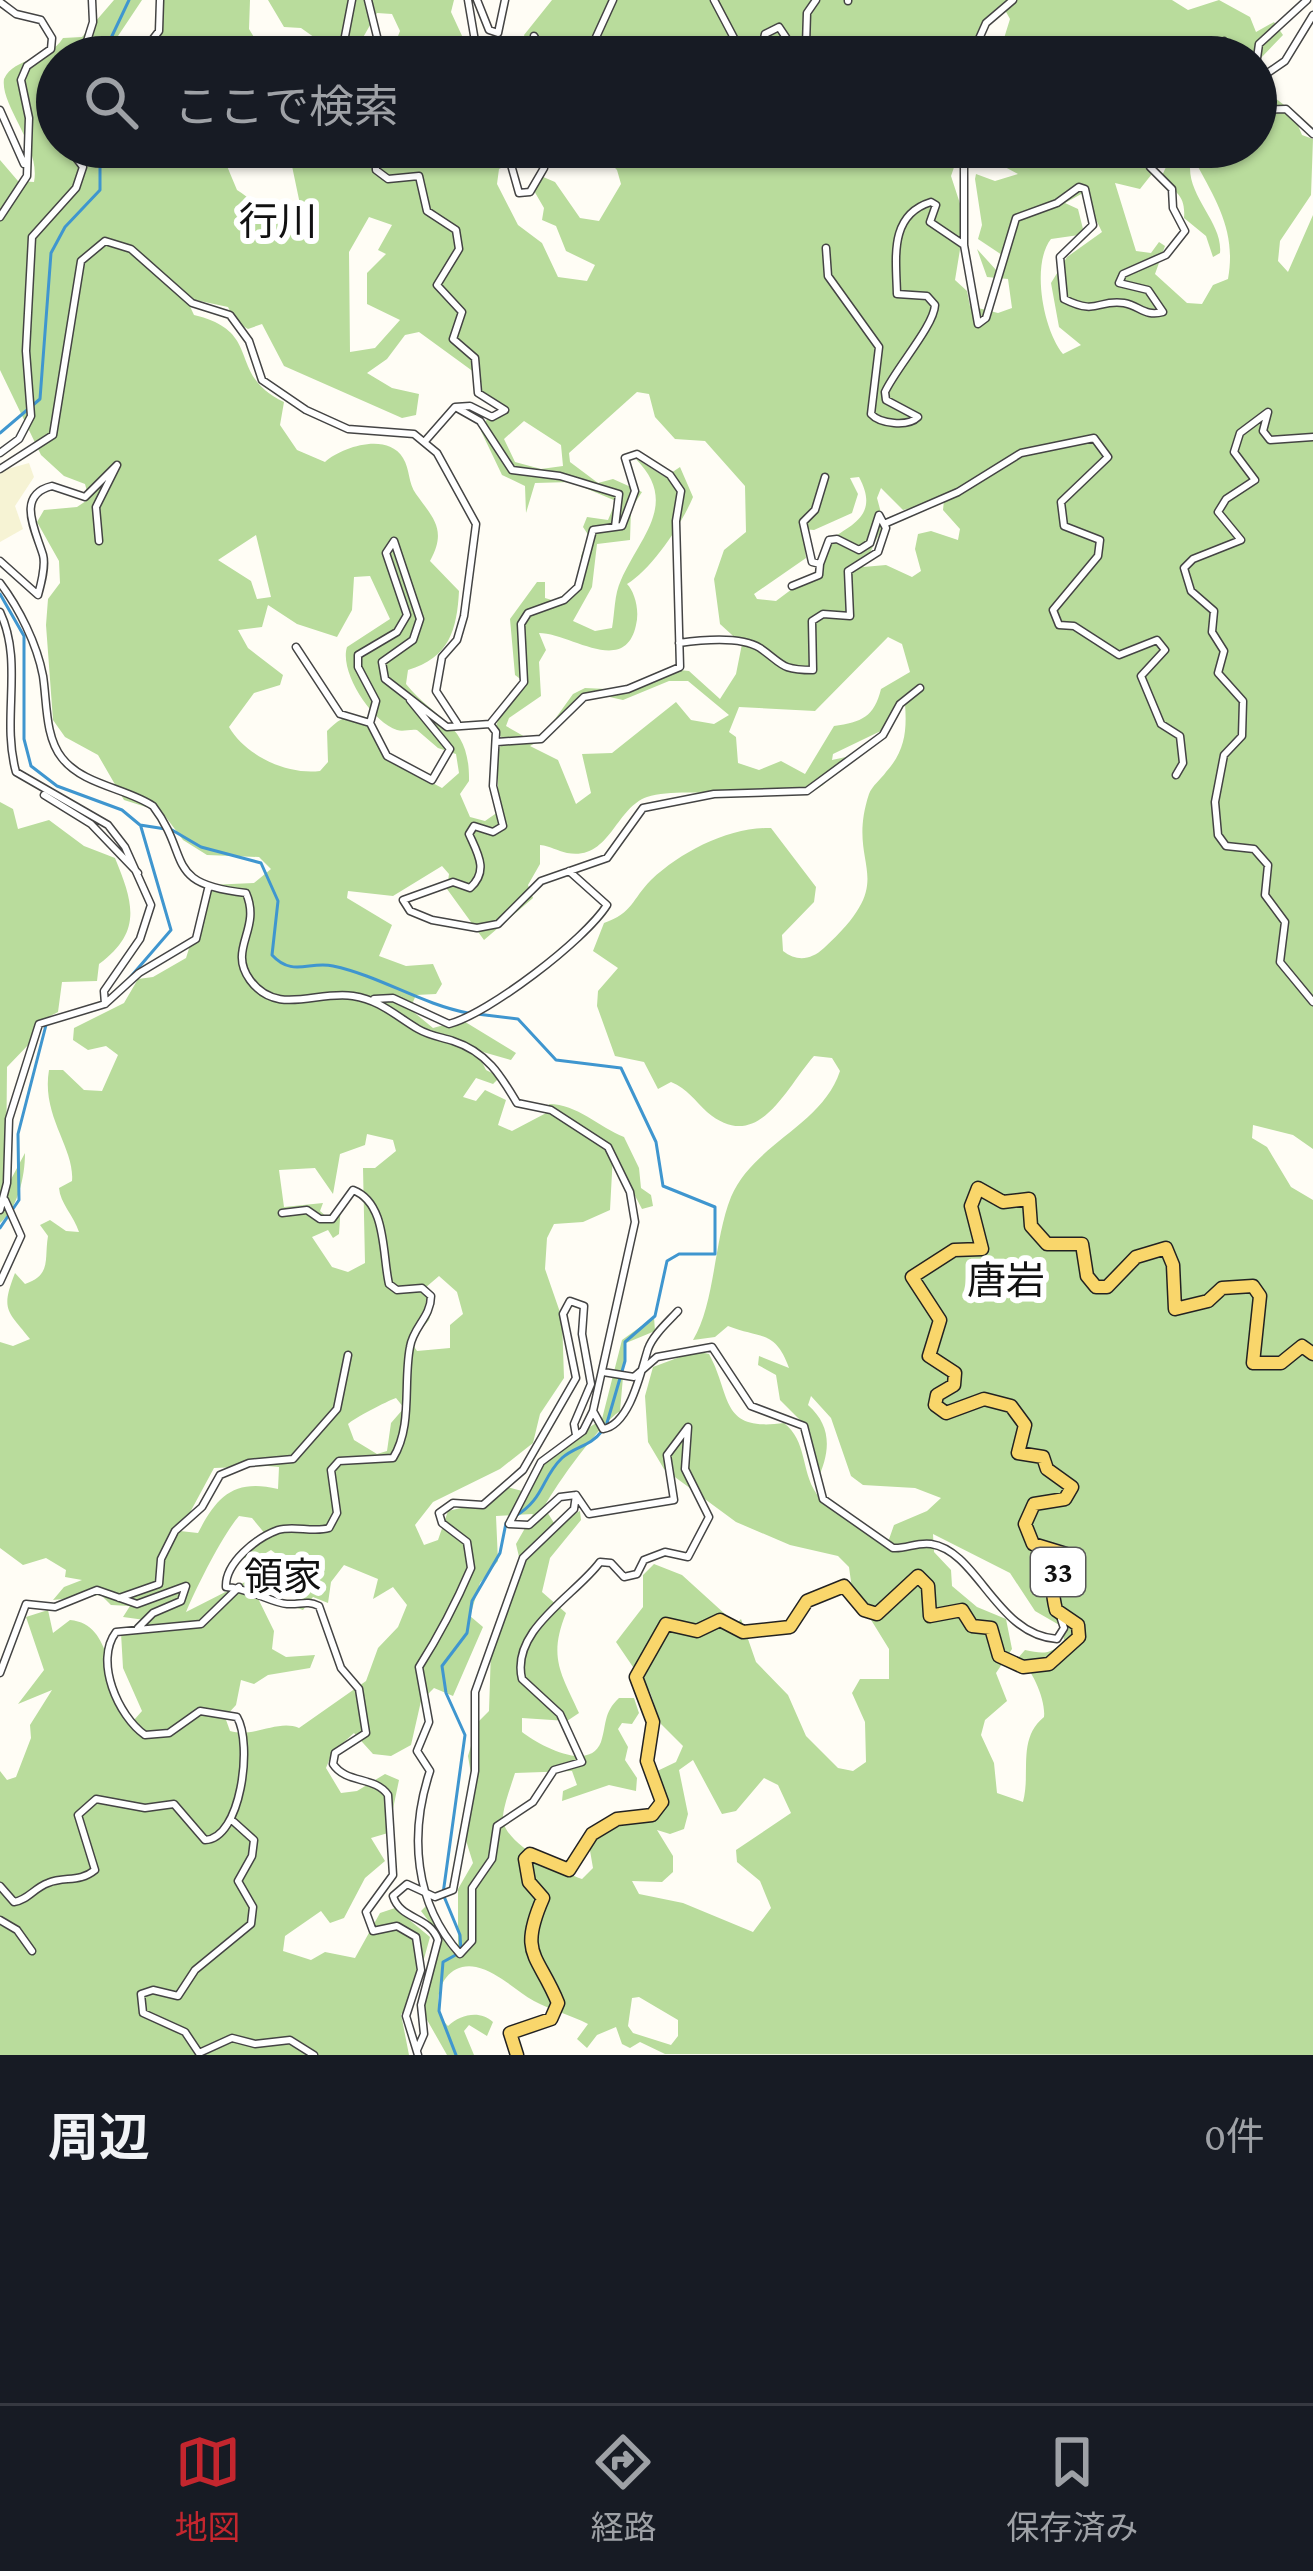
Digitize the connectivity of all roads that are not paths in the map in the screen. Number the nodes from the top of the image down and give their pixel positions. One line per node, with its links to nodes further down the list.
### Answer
1 (92, 0): 16 (street)
2 (160, 0): 17 (street)
3 (352, 0): 18 (street)
4 (368, 0): 19 (street)
5 (468, 0): 20 (street)
6 (477, 0): 7 (street)
7 (505, 0)
8 (613, 0): 21 (street)
9 (715, 0): 22 (street)
10 (816, 0): 23 (street)
11 (1013, 0): 24 (street)
12 (1307, 0): 25 (street)
13 (0, 2): 15 (street)
14 (1313, 15): 27 (street)
15 (51, 36)
16 (86, 36)
17 (155, 36)
18 (345, 36)
19 (377, 36)
20 (474, 36)
21 (597, 36)
22 (733, 36)
23 (806, 36)
24 (980, 36)
25 (1268, 36)
26 (36, 60): 31 (street)
27 (1277, 67)
28 (1277, 106): 30 (street)
29 (0, 110): 31 (street)
30 (1313, 134)
31 (26, 168): 38 (street)
32 (83, 168): 44 (street)
33 (376, 168): 41 (street)
34 (512, 168): 35 (street)
35 (542, 168)
36 (964, 168): 39 (street)
37 (1151, 168): 39 (street)
38 (0, 218)
39 (964, 245): 40 (street)
40 (826, 248)
41 (455, 407): 43 (street); 48 (street)
42 (1313, 437): 68 (street)
43 (426, 440): 45 (street); 60 (street)
44 (0, 453)
45 (0, 469)
46 (825, 477): 51 (street)
47 (884, 524): 51 (street); 55 (street); 63 (street)
48 (615, 526): 55 (street); 61 (street)
49 (99, 541): 50 (street)
50 (0, 561)
51 (820, 564): 53 (street)
52 (0, 583): 65 (street)
53 (792, 586)
54 (0, 612): 66 (street)
55 (679, 643): 62 (street)
56 (296, 647): 59 (street)
57 (920, 688): 64 (street)
58 (408, 698): 59 (street); 59 (street); 60 (street)
59 (370, 723)
60 (457, 723): 61 (street)
61 (490, 724): 62 (street)
62 (497, 742): 64 (street)
63 (1176, 775)
64 (565, 871): 67 (street)
65 (208, 889): 66 (street); 67 (street)
66 (104, 1000): 69 (street)
67 (371, 1000): 77 (street)
68 (1313, 1002)
69 (4, 1200): 70 (street); 72 (street)
70 (0, 1210)
71 (282, 1214): 81 (street)
72 (0, 1282)
73 (678, 1311): 76 (street)
74 (1313, 1354): 83 (main road, 33)
75 (348, 1355): 82 (street)
76 (647, 1366): 77 (street); 78 (street); 83 (street)
77 (605, 1372): 78 (street)
78 (593, 1411): 79 (street)
79 (576, 1435): 80 (street); 88 (street)
80 (576, 1495): 88 (street); 88 (street)
81 (239, 1587): 84 (street); 91 (street)
82 (119, 1598): 84 (street); 85 (street)
83 (1060, 1615): 93 (main road, 33)
84 (138, 1628): 86 (street)
85 (0, 1673)
86 (234, 1822): 87 (street); 92 (street)
87 (0, 1886)
88 (422, 1888): 91 (street)
89 (0, 1920): 90 (street)
90 (32, 1951)
91 (418, 2053)
92 (314, 2055)
93 (517, 2055)

